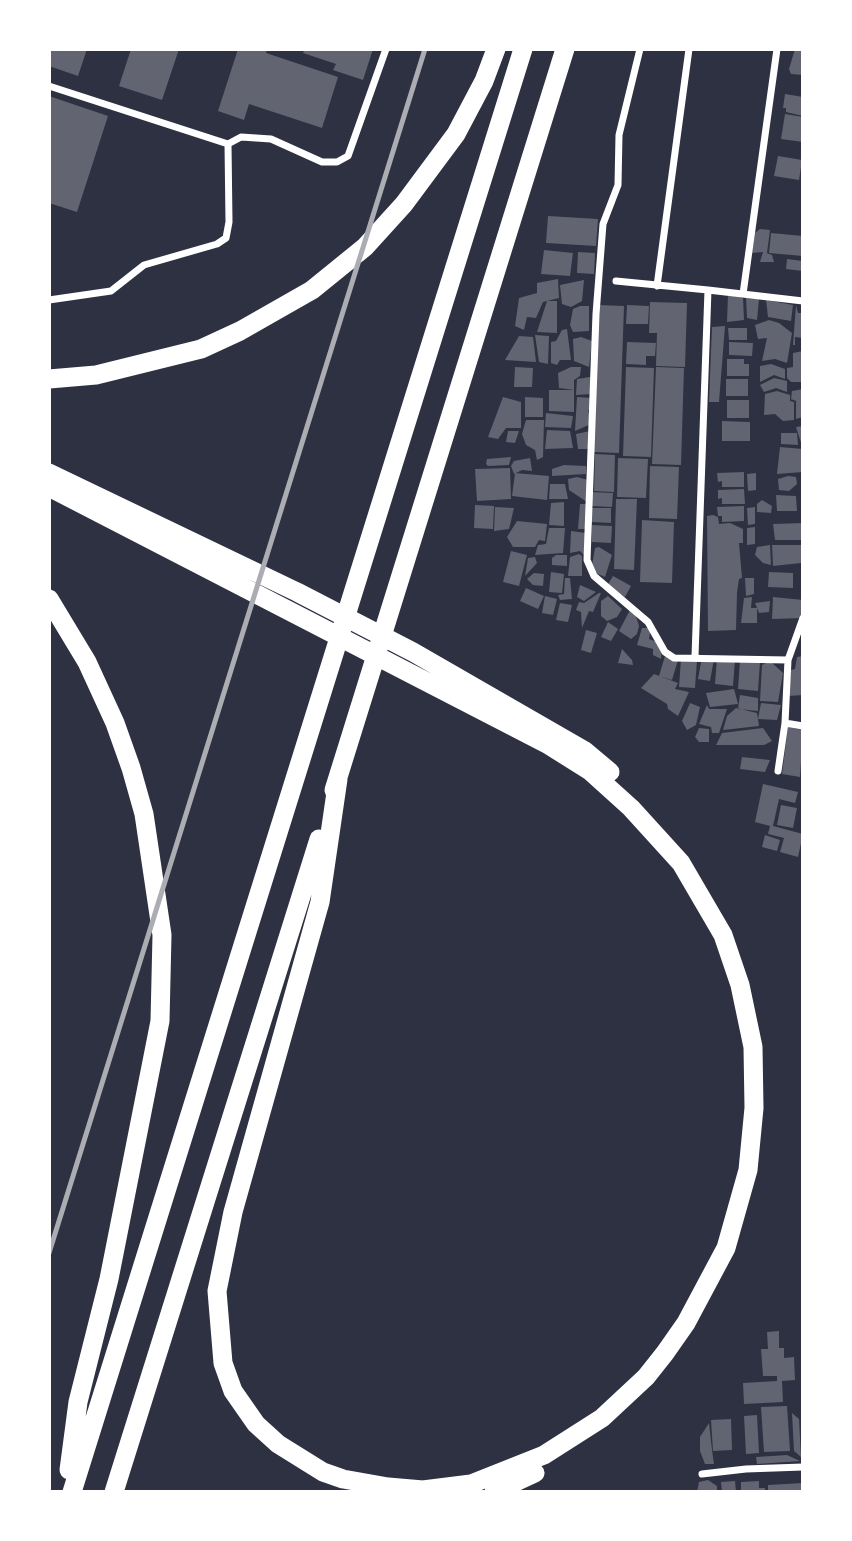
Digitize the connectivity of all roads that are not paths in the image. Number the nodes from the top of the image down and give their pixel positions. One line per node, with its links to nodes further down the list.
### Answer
1 (386, 49): 9 (street)
2 (496, 49): 16 (highway)
3 (523, 49): 30 (highway)
4 (565, 49): 26 (highway)
5 (640, 49): 21 (street)
6 (689, 49): 11 (street)
7 (777, 49): 13 (street)
8 (49, 86): 9 (street)
9 (228, 144): 14 (street)
10 (616, 281): 11 (street)
11 (657, 286): 12 (street)
12 (708, 290): 13 (street); 21 (street)
13 (743, 294): 15 (street)
14 (49, 300)
15 (803, 301)
16 (49, 379)
17 (49, 473): 32 (highway)
18 (49, 487): 26 (highway)
19 (49, 599): 29 (highway)
20 (803, 618): 22 (street)
21 (695, 656): 22 (street)
22 (788, 660): 23 (street)
23 (785, 723): 24 (street); 25 (street)
24 (803, 726)
25 (778, 771)
26 (338, 779): 31 (highway)
27 (803, 1467): 28 (street)
28 (702, 1474)
29 (66, 1492)
30 (72, 1492)
31 (114, 1492)
32 (494, 1492)

